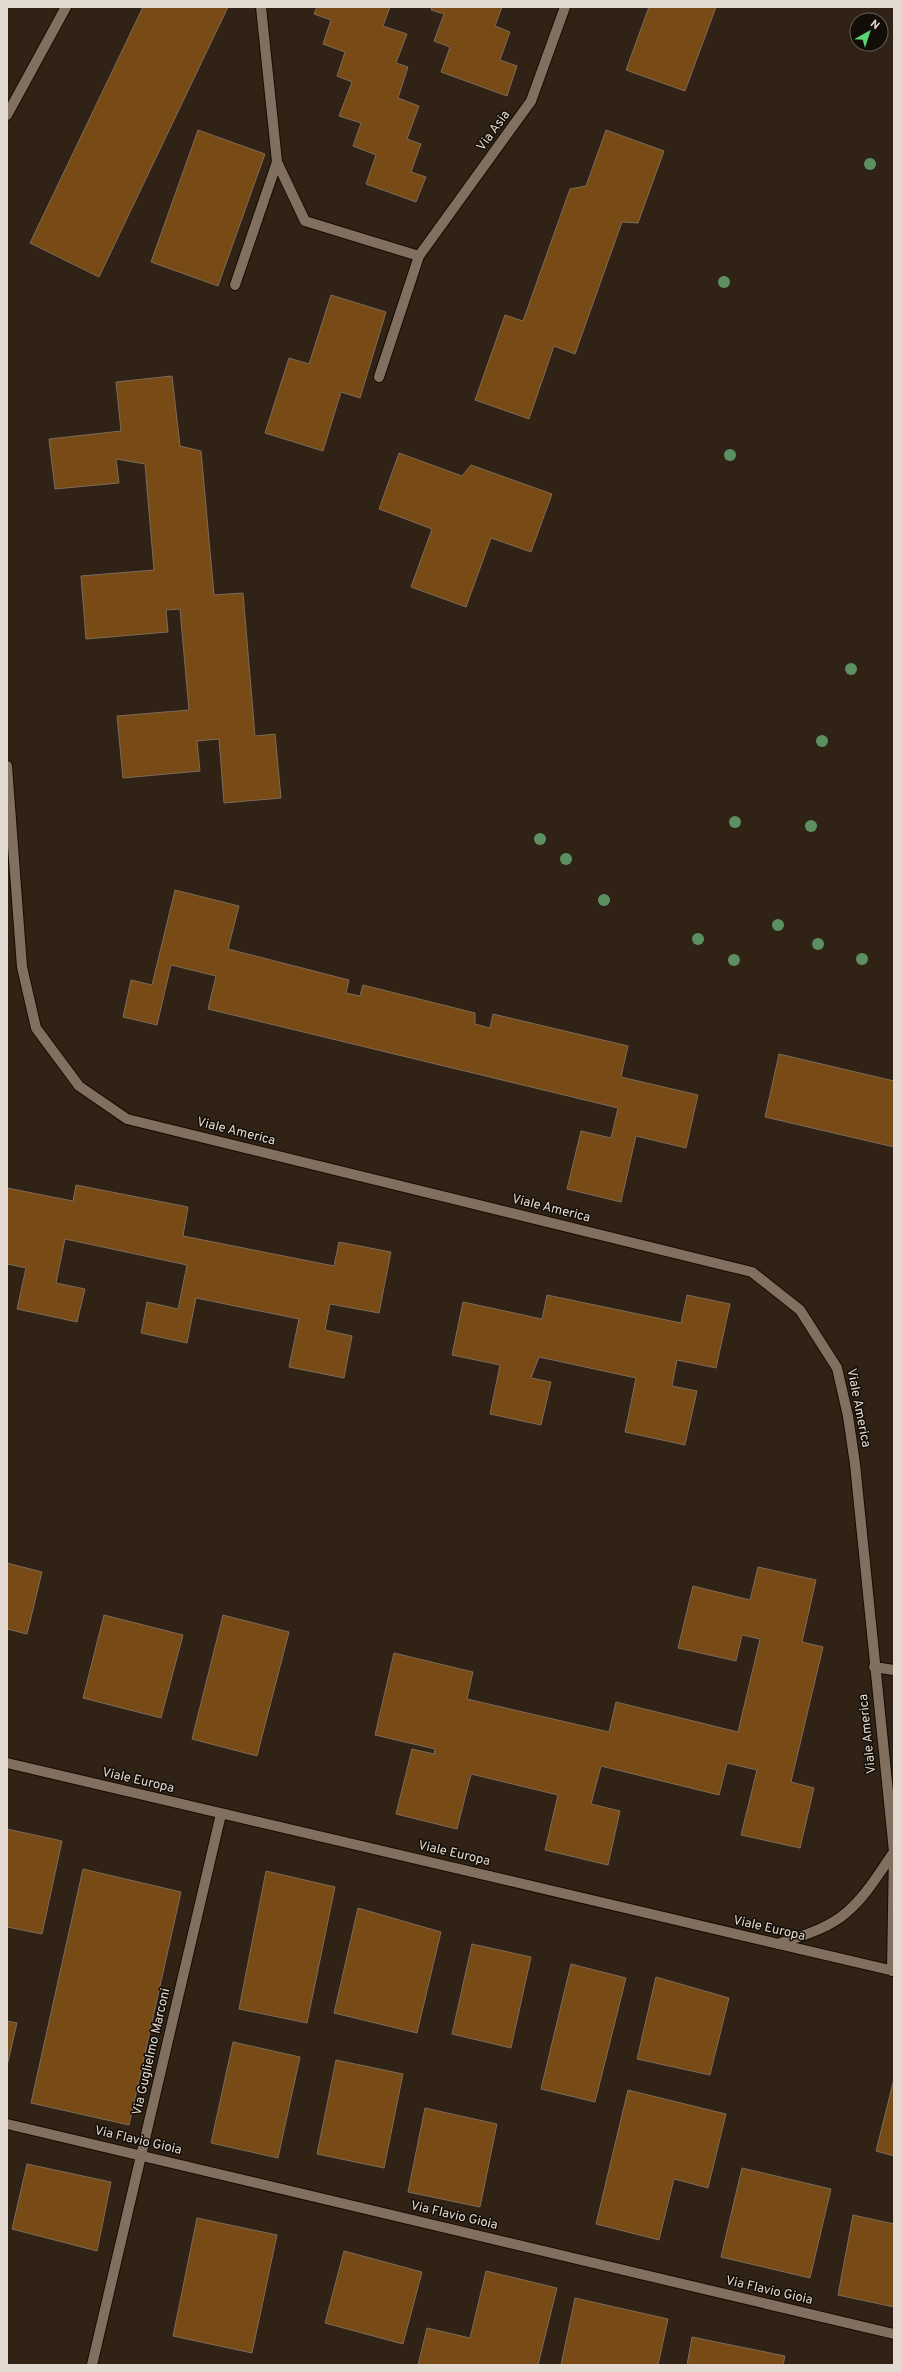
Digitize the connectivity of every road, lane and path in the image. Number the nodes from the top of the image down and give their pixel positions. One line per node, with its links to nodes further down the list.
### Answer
1 (66, 7): 4 (street)
2 (261, 7): 5 (street)
3 (565, 7): 6 (street, Via Asia)
4 (7, 115)
5 (277, 162): 6 (street); 7 (street)
6 (419, 256): 8 (street, Via Asia)
7 (235, 285)
8 (379, 377)
9 (7, 766): 10 (street, Viale America)
10 (874, 1667): 11 (street); 14 (street, Viale America)
11 (894, 1670)
12 (7, 1763): 13 (street, Viale Europa)
13 (221, 1814): 15 (street, Viale Europa); 18 (street, Via Guglielmo Marconi)
14 (894, 1852): 15 (street); 16 (street, Viale America)
15 (778, 1944): 16 (street, Viale Europa)
16 (893, 1971)
17 (7, 2124): 18 (street, Via Flavio Gioia)
18 (141, 2155): 19 (street, Via Flavio Gioia); 20 (street, Via Guglielmo Marconi)
19 (894, 2334)
20 (92, 2365)

